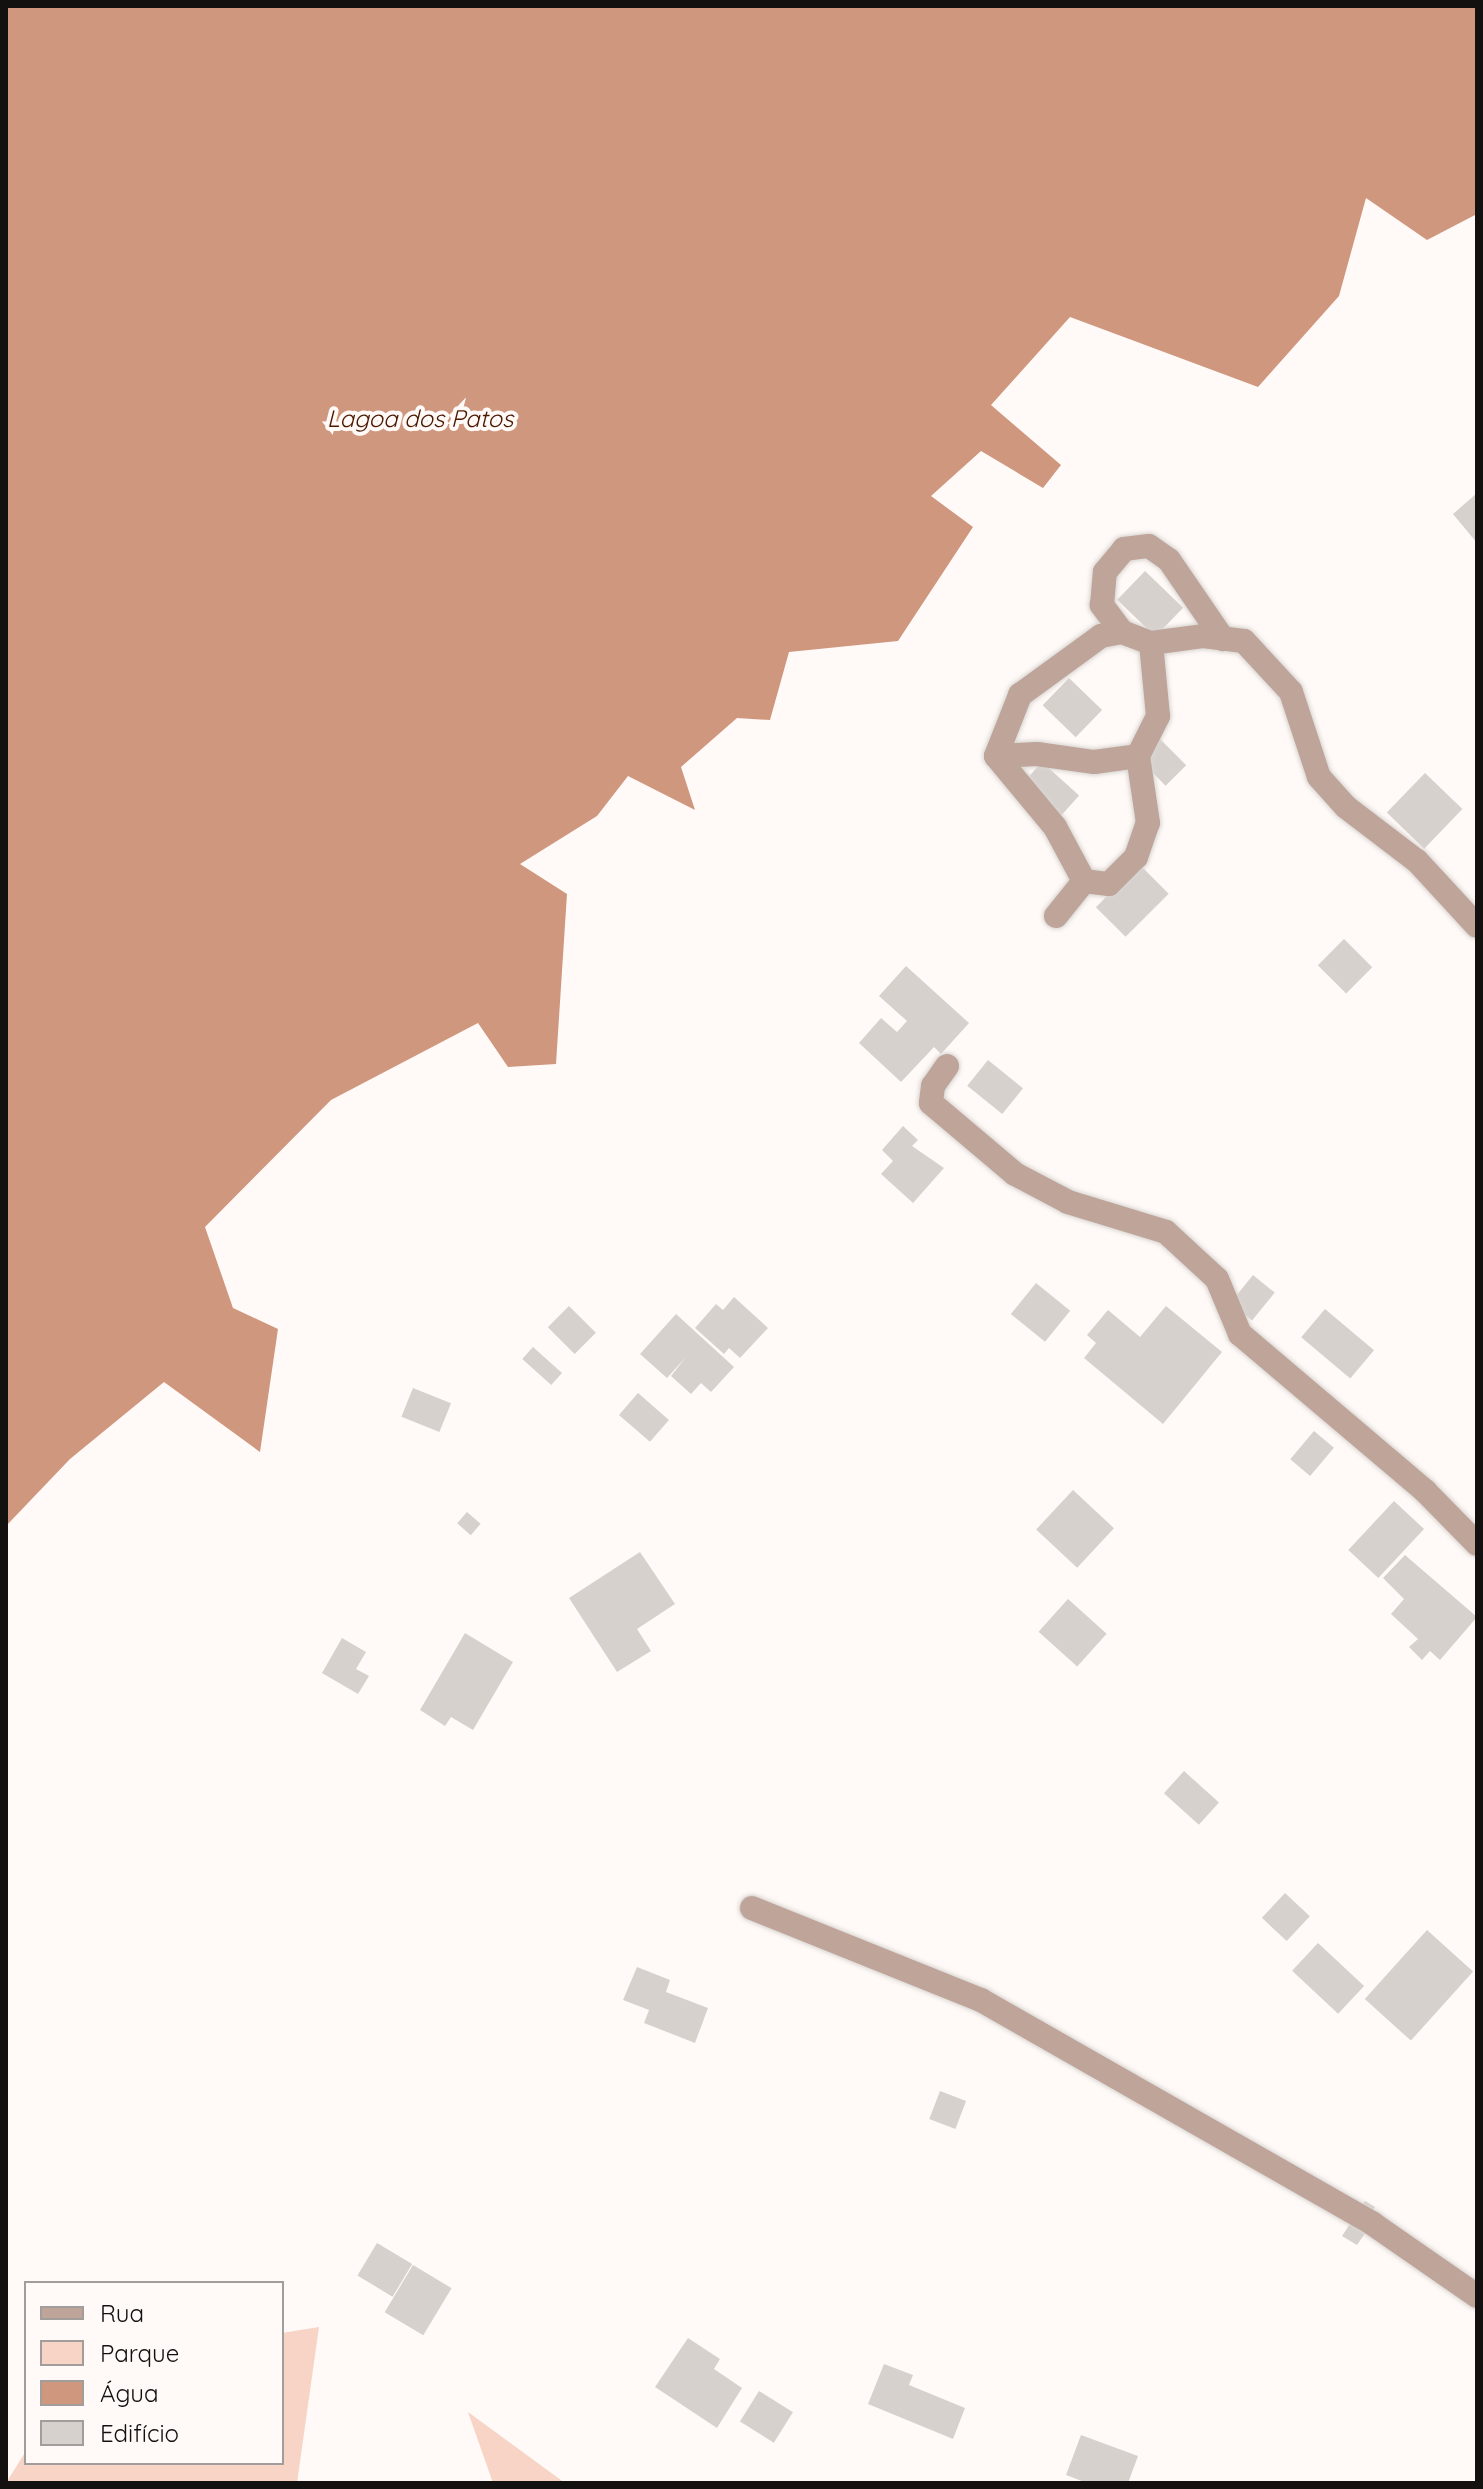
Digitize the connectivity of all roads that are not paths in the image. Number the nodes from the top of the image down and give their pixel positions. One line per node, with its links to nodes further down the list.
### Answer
1 (1122, 632): 2 (lane); 3 (lane); 4 (lane)
2 (1223, 639): 3 (lane); 8 (lane)
3 (1151, 643): 5 (lane)
4 (996, 756): 5 (lane); 6 (lane)
5 (1138, 756): 6 (lane)
6 (1084, 881): 7 (lane)
7 (1056, 916)
8 (1477, 926)
9 (947, 1066): 10 (lane)
10 (1477, 1544)
11 (752, 1908): 12 (lane)
12 (1477, 2296)

